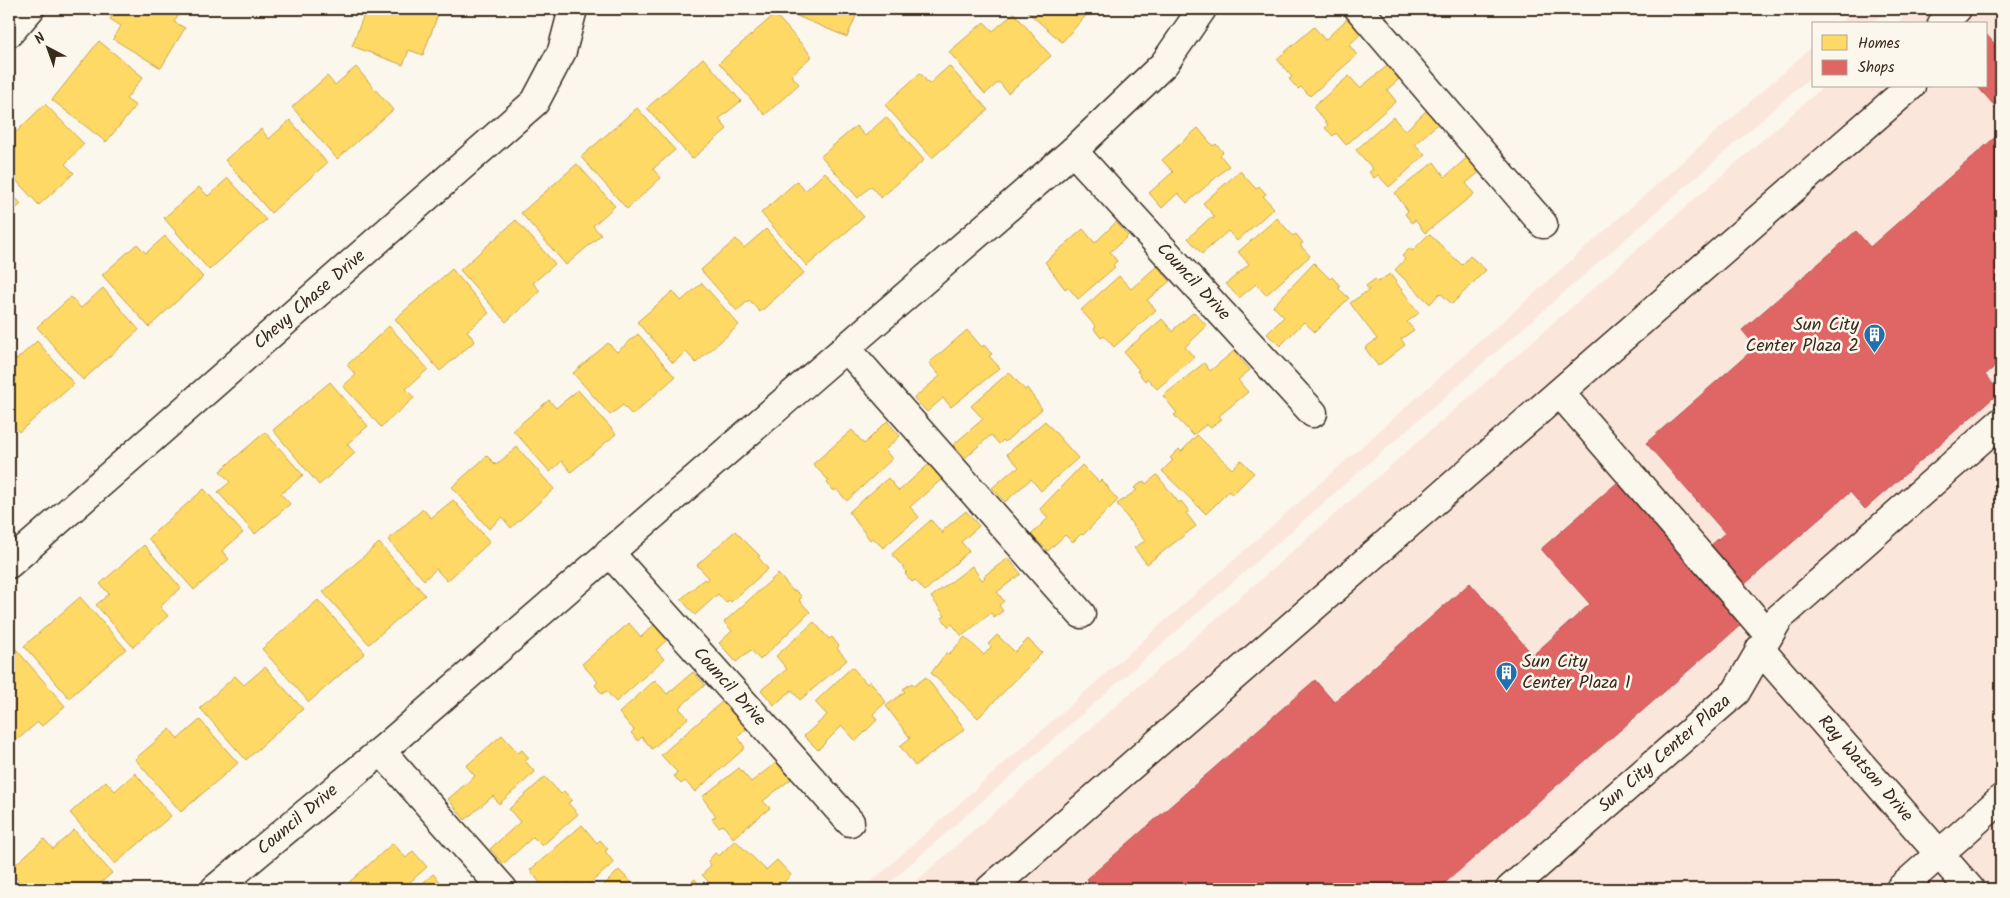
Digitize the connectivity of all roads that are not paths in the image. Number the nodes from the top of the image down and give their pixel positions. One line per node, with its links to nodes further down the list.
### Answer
1 (30, 9): 7 (street)
2 (572, 9): 16 (street, Chevy Chase Drive)
3 (1202, 9): 9 (street, Council Drive)
4 (1359, 9): 10 (street)
5 (1957, 9): 6 (street)
6 (1944, 22)
7 (9, 33)
8 (1909, 88): 12 (street)
9 (1073, 151): 11 (street, Council Drive); 13 (street, Council Drive)
10 (1544, 224)
11 (847, 349): 15 (street, Council Drive); 17 (street)
12 (1560, 393): 18 (street, Ray Watson Drive); 25 (street)
13 (1313, 413)
14 (2001, 422): 18 (street, Sun City Center Plaza)
15 (609, 552): 19 (street, Council Drive); 21 (street, Council Drive)
16 (9, 564)
17 (1081, 614)
18 (1765, 642): 22 (street, Ray Watson Drive); 26 (street, Sun City Center Plaza)
19 (381, 751): 23 (street, Council Drive); 24 (street)
20 (2000, 803): 22 (street)
21 (850, 822)
22 (1939, 854): 27 (street); 28 (street, Ray Watson Drive)
23 (215, 889)
24 (503, 889)
25 (990, 889)
26 (1510, 889)
27 (1900, 889)
28 (1970, 889)

